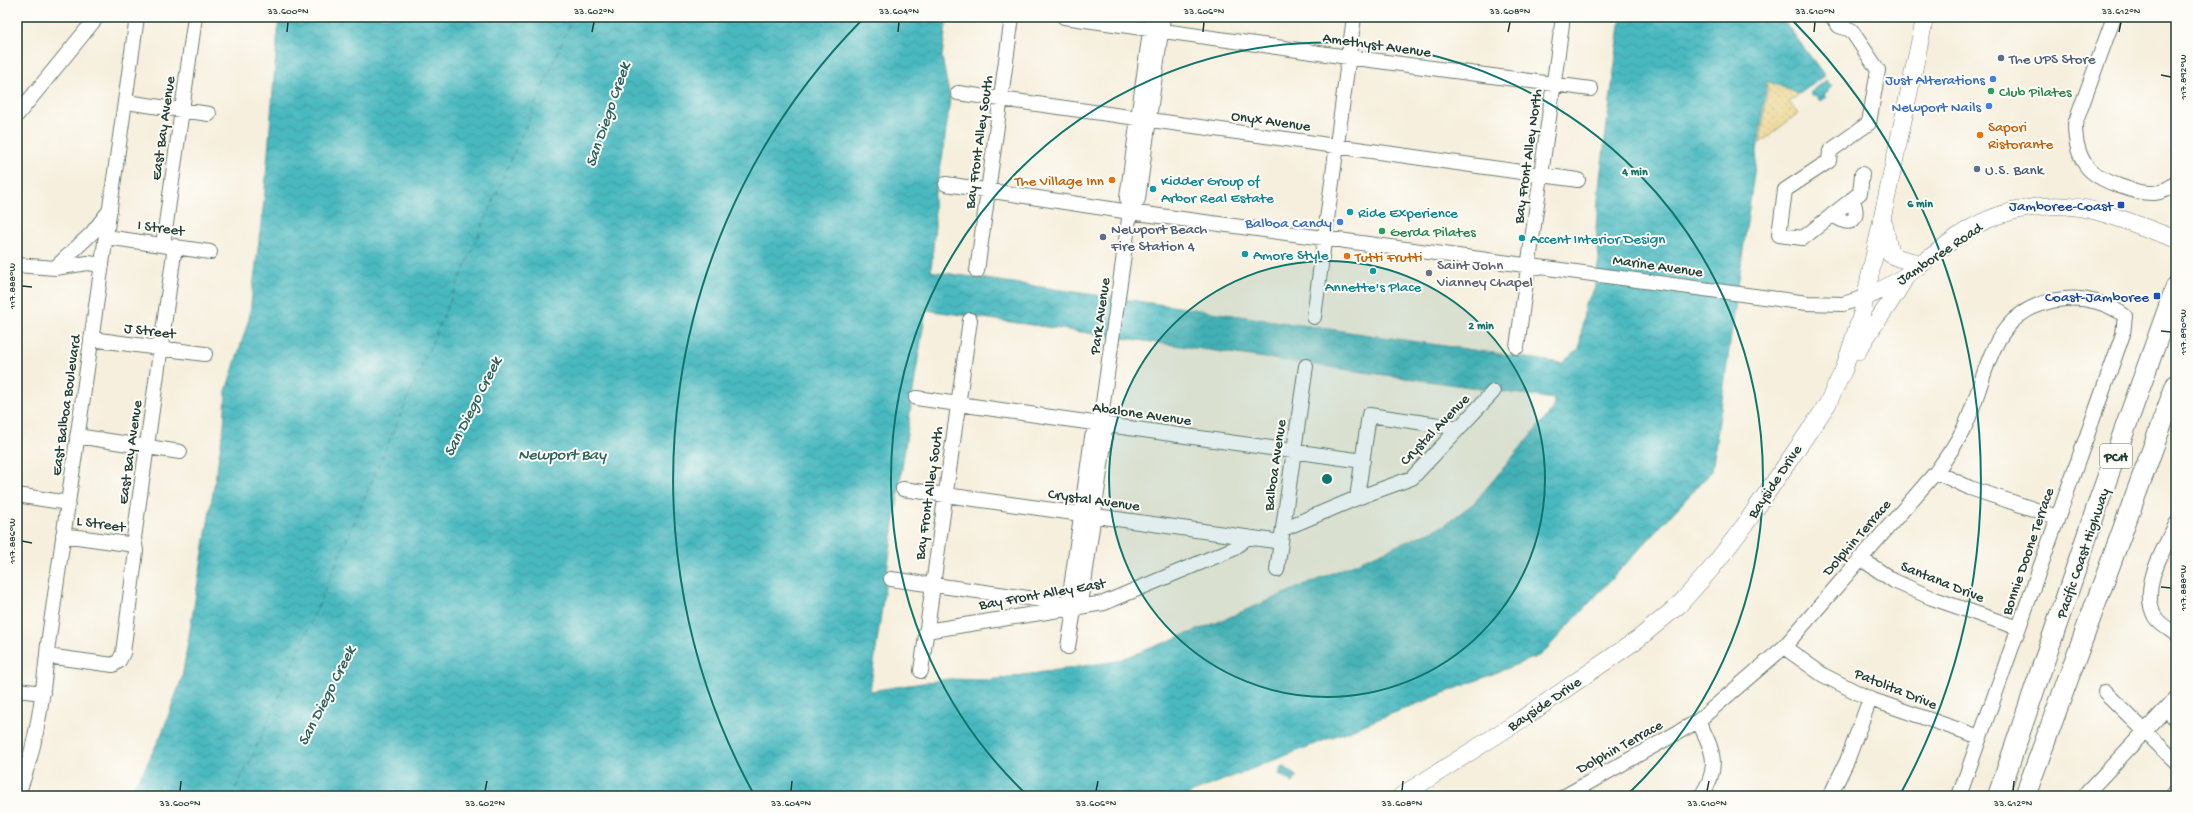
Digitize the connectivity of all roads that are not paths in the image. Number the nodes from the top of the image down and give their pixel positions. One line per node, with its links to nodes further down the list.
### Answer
1 (97, 17): 20 (street)
2 (137, 17): 17 (street, East Balboa Boulevard)
3 (195, 17): 18 (street, East Bay Avenue)
4 (1012, 17): 16 (street, Bay Front Alley South)
5 (1064, 17): 11 (street, Amethyst Avenue)
6 (1354, 17): 12 (street)
7 (1563, 17): 13 (street, Bay Front Alley North)
8 (1832, 17): 23 (street)
9 (1925, 17): 31 (main road, Bayside Drive)
10 (2114, 17): 26 (street)
11 (1156, 23): 12 (street, Amethyst Avenue); 21 (street, Park Avenue)
12 (1348, 57): 13 (street, Amethyst Avenue); 22 (street)
13 (1554, 84): 14 (street, Amethyst Avenue); 24 (street, Bay Front Alley North)
14 (1591, 89)
15 (958, 93): 16 (street, Onyx Avenue)
16 (1001, 100): 21 (street, Onyx Avenue); 28 (street, Bay Front Alley South)
17 (126, 102): 18 (street); 29 (street, East Balboa Boulevard)
18 (181, 110): 19 (street); 35 (street, East Bay Avenue)
19 (209, 114)
20 (17, 115)
21 (1144, 119): 22 (street, Onyx Avenue); 30 (street, Park Avenue)
22 (1337, 146): 24 (street, Onyx Avenue); 33 (street)
23 (1862, 174)
24 (1541, 175): 25 (street, Onyx Avenue); 37 (street, Bay Front Alley North)
25 (1578, 180)
26 (2176, 183)
27 (946, 184): 28 (street, Marine Avenue)
28 (988, 192): 30 (street, Marine Avenue); 42 (street, Bay Front Alley South)
29 (110, 210): 32 (street, East Balboa Boulevard); 41 (street)
30 (1130, 212): 33 (street, Marine Avenue); 60 (street, Park Avenue)
31 (1882, 216): 38 (main road); 45 (main road, Bayside Drive)
32 (106, 237): 35 (street, I Street); 40 (street, East Balboa Boulevard)
33 (1324, 237): 37 (street, Marine Avenue); 47 (street)
34 (2176, 240): 38 (main road, Jamboree Road)
35 (169, 246): 36 (street, I Street); 51 (street, East Bay Avenue)
36 (210, 252)
37 (1529, 264): 45 (street, Marine Avenue); 50 (street, Bay Front Alley North)
38 (1922, 264): 43 (main road, Jamboree Road)
39 (17, 265): 41 (street)
40 (102, 265): 41 (street); 49 (street, East Balboa Boulevard)
41 (55, 268)
42 (977, 271)
43 (1906, 276): 45 (main road, Jamboree Road); 54 (main road)
44 (2176, 288): 112 (highway, Pacific Coast Highway / PCH)
45 (1865, 297): 54 (main road, Bayside Drive)
46 (2125, 316): 68 (street, Dolphin Terrace); 75 (street, Bonnie Doone Terrace)
47 (1314, 317)
48 (970, 320): 58 (street, Bay Front Alley South)
49 (91, 339): 51 (street, J Street); 62 (street, East Balboa Boulevard)
50 (1517, 347)
51 (161, 348): 52 (street, J Street); 64 (street, East Bay Avenue)
52 (205, 354)
53 (1306, 366): 65 (street, Balboa Avenue)
54 (1844, 369): 107 (main road, Bayside Drive)
55 (2176, 385): 63 (highway, Pacific Coast Highway / PCH)
56 (1493, 392): 61 (street, Crystal Avenue)
57 (916, 398): 58 (street, Abalone Avenue)
58 (958, 404): 60 (street, Abalone Avenue); 71 (street, Bay Front Alley South)
59 (2176, 417): 63 (highway)
60 (1100, 424): 65 (street, Abalone Avenue); 74 (street, Park Avenue)
61 (1460, 428): 67 (street); 72 (street, Crystal Avenue)
62 (77, 436): 64 (street); 73 (street, East Balboa Boulevard)
63 (2157, 437): 113 (highway, Pacific Coast Highway / PCH)
64 (146, 446): 66 (street); 80 (street, East Bay Avenue)
65 (1294, 451): 67 (street, Abalone Avenue); 78 (street, Balboa Avenue)
66 (180, 452)
67 (1363, 461): 72 (street)
68 (1936, 472): 75 (street); 81 (street, Dolphin Terrace)
69 (904, 489): 71 (street, Crystal Avenue)
70 (17, 495): 73 (street, L Street)
71 (945, 495): 74 (street, Crystal Avenue); 84 (street, Bay Front Alley South)
72 (1357, 498): 78 (street, Crystal Avenue)
73 (68, 503): 77 (street, East Balboa Boulevard)
74 (1087, 515): 79 (street, Crystal Avenue); 85 (street, Park Avenue)
75 (2057, 517): 86 (street, Bonnie Doone Terrace)
76 (2176, 524): 88 (street)
77 (63, 535): 80 (street, L Street); 91 (street, East Balboa Boulevard)
78 (1282, 535): 79 (street, Crystal Avenue); 82 (street, Balboa Avenue)
79 (1248, 537): 85 (street, Bay Front Alley East)
80 (135, 545): 91 (street, East Bay Avenue)
81 (1860, 558): 86 (street, Santana Drive); 90 (street, Dolphin Terrace)
82 (1277, 570)
83 (891, 579): 84 (street)
84 (933, 585): 85 (street); 87 (street, Bay Front Alley South)
85 (1074, 606): 87 (street, Bay Front Alley East); 89 (street, Park Avenue)
86 (2018, 628): 102 (street, Bonnie Doone Terrace)
87 (926, 631): 92 (street, Bay Front Alley South)
88 (2176, 634)
89 (1068, 647)
90 (1784, 647): 97 (street, Patolita Drive); 100 (street, Dolphin Terrace)
91 (47, 656): 95 (street, East Balboa Boulevard)
92 (921, 671)
93 (17, 690): 95 (street)
94 (2105, 692): 101 (street)
95 (43, 693): 104 (street, East Balboa Boulevard)
96 (2176, 698): 98 (street)
97 (1870, 699): 102 (street, Patolita Drive); 110 (street)
98 (2166, 709): 99 (street); 101 (street)
99 (2176, 718)
100 (1698, 721): 108 (street, Dolphin Terrace); 109 (street)
101 (2146, 732): 103 (street); 114 (street)
102 (1980, 737): 111 (street, Bonnie Doone Terrace)
103 (2176, 762)
104 (21, 778): 106 (street, East Balboa Boulevard)
105 (2176, 792): 115 (street)
106 (18, 796)
107 (1401, 796)
108 (1565, 796)
109 (1701, 796)
110 (1830, 796)
111 (1959, 796)
112 (1998, 796)
113 (2025, 796)
114 (2084, 796)
115 (2172, 796)

